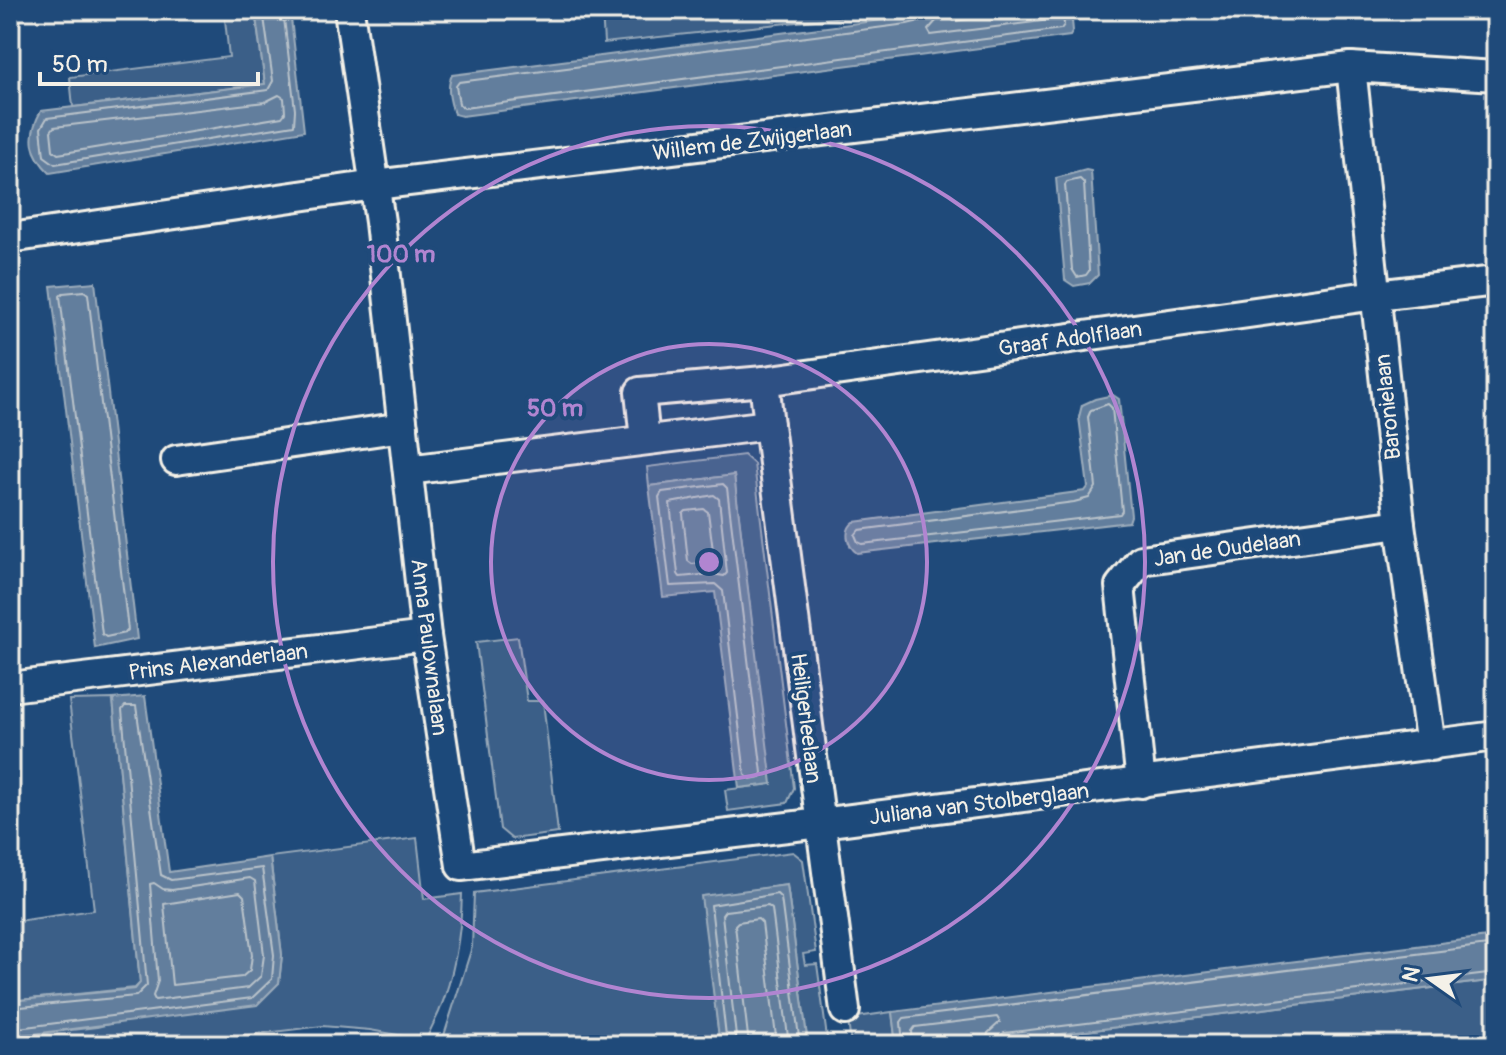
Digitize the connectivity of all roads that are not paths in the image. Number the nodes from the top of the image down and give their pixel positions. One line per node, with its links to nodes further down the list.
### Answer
1 (349, 10): 4 (street, Anna Paulownalaan)
2 (1351, 67): 3 (street, Willem de Zwijgerlaan); 4 (street, Willem de Zwijgerlaan); 7 (street, Baronielaan)
3 (1496, 76)
4 (375, 185): 5 (street, Willem de Zwijgerlaan); 10 (street, Anna Paulownalaan)
5 (10, 238)
6 (1496, 281): 7 (street, Graaf Adolflaan)
7 (1376, 295): 8 (street, Graaf Adolflaan); 14 (street, Baronielaan)
8 (764, 381): 9 (street); 11 (street, Graaf Adolflaan)
9 (769, 425): 11 (street); 20 (street, Heiligerleelaan)
10 (403, 427): 12 (street); 13 (street, Anna Paulownalaan)
11 (645, 440): 13 (street)
12 (176, 460)
13 (408, 470): 15 (street, Anna Paulownalaan)
14 (1400, 524): 18 (street, Baronielaan); 19 (street, Jan de Oudelaan)
15 (426, 636): 16 (street, Prins Alexanderlaan); 21 (street, Anna Paulownalaan)
16 (10, 687)
17 (1496, 736): 18 (street, Juliana van Stolberglaan)
18 (1431, 746): 19 (street, Juliana van Stolberglaan)
19 (1141, 783): 20 (street, Juliana van Stolberglaan)
20 (821, 823): 21 (street, Juliana van Stolberglaan); 22 (street, Heiligerleelaan)
21 (461, 866)
22 (845, 1010)

